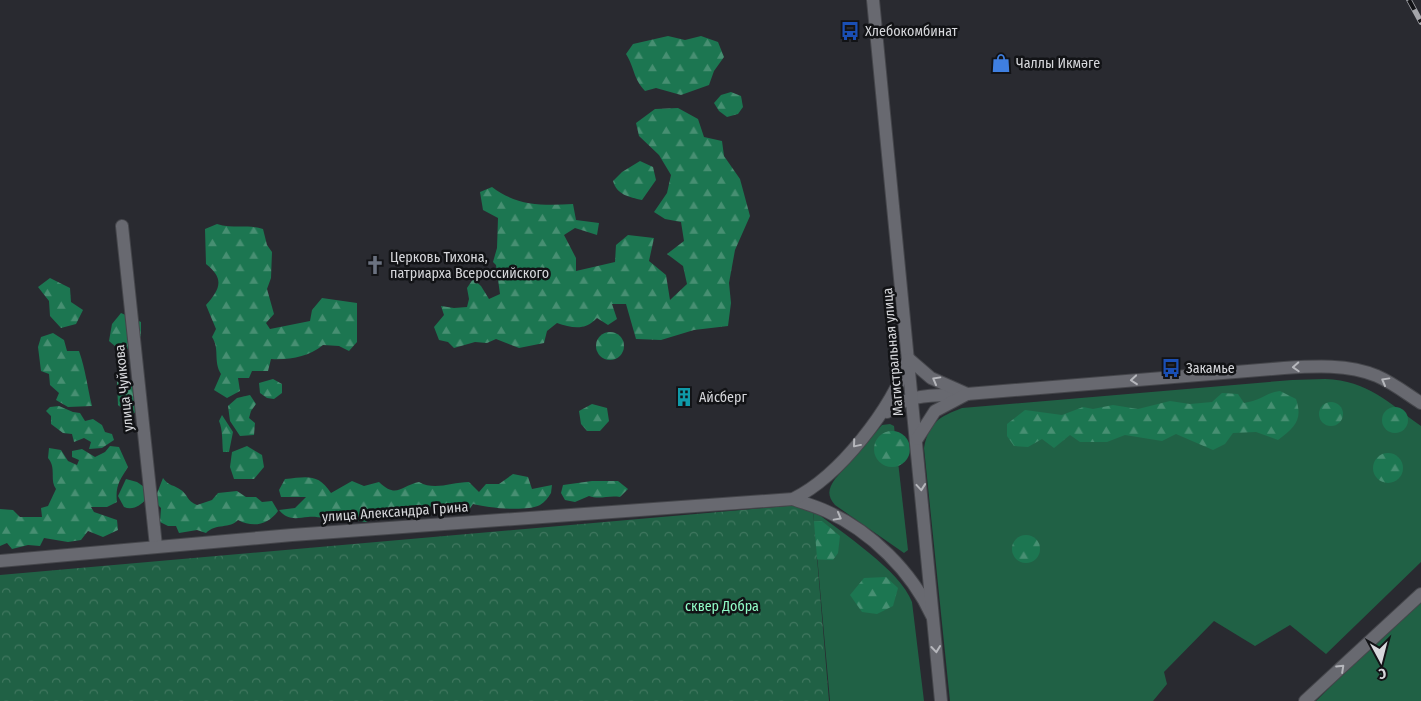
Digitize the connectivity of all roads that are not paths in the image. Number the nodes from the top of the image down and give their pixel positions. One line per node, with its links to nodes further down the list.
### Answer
1 (874, 0): 3 (street, Магистральная улица)
2 (122, 226): 10 (street, улица Чуйкова)
3 (909, 359): 4 (street, one-way to 3); 5 (street, Магистральная улица); 7 (street)
4 (968, 394): 5 (street); 6 (street, one-way to 4); 8 (street)
5 (912, 397): 7 (street); 8 (street, Магистральная улица)
6 (1421, 403)
7 (869, 428): 9 (street, one-way to 9)
8 (916, 439): 13 (street, Магистральная улица, one-way to 13)
9 (793, 499): 10 (street, улица Александра Грина); 13 (street, one-way to 13)
10 (156, 546): 11 (street, улица Александра Грина)
11 (0, 561)
12 (1421, 594): 15 (street, one-way to 12)
13 (933, 619): 14 (street, Магистральная улица, one-way to 14)
14 (941, 701)
15 (1306, 701)

